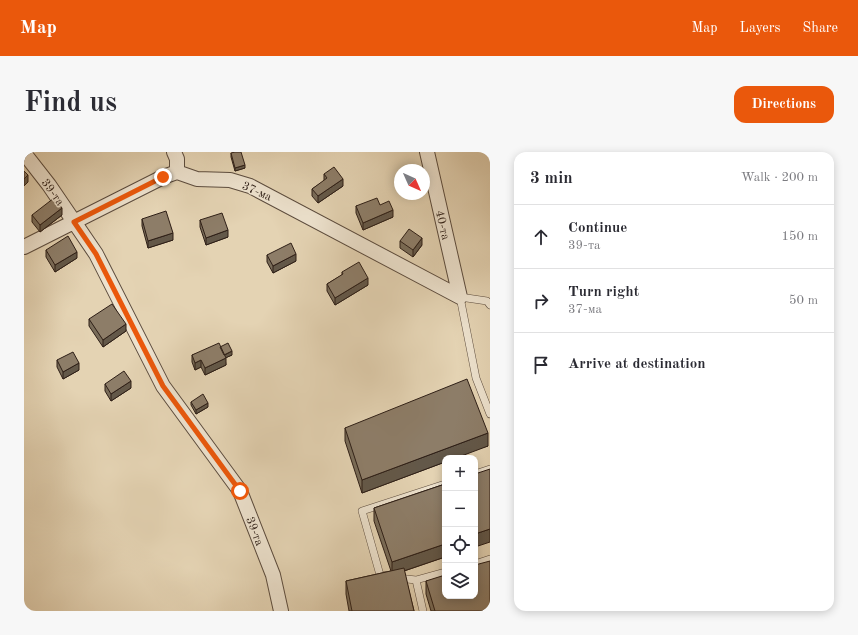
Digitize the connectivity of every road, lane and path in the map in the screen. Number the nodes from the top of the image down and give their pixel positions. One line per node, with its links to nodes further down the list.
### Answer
1 (174, 152): 4 (street)
2 (427, 152): 7 (street, 40-та)
3 (24, 153): 5 (street, 39-та)
4 (177, 172): 5 (street); 7 (street, 37-ма)
5 (74, 222): 6 (street); 17 (street, 39-та)
6 (24, 247)
7 (460, 297): 8 (lane); 9 (lane)
8 (490, 305)
9 (490, 414)
10 (490, 469): 11 (lane)
11 (478, 473)
12 (442, 485): 16 (lane)
13 (490, 559): 14 (lane)
14 (478, 563)
15 (442, 573): 16 (lane)
16 (416, 580): 18 (lane)
17 (281, 611)
18 (424, 611)

